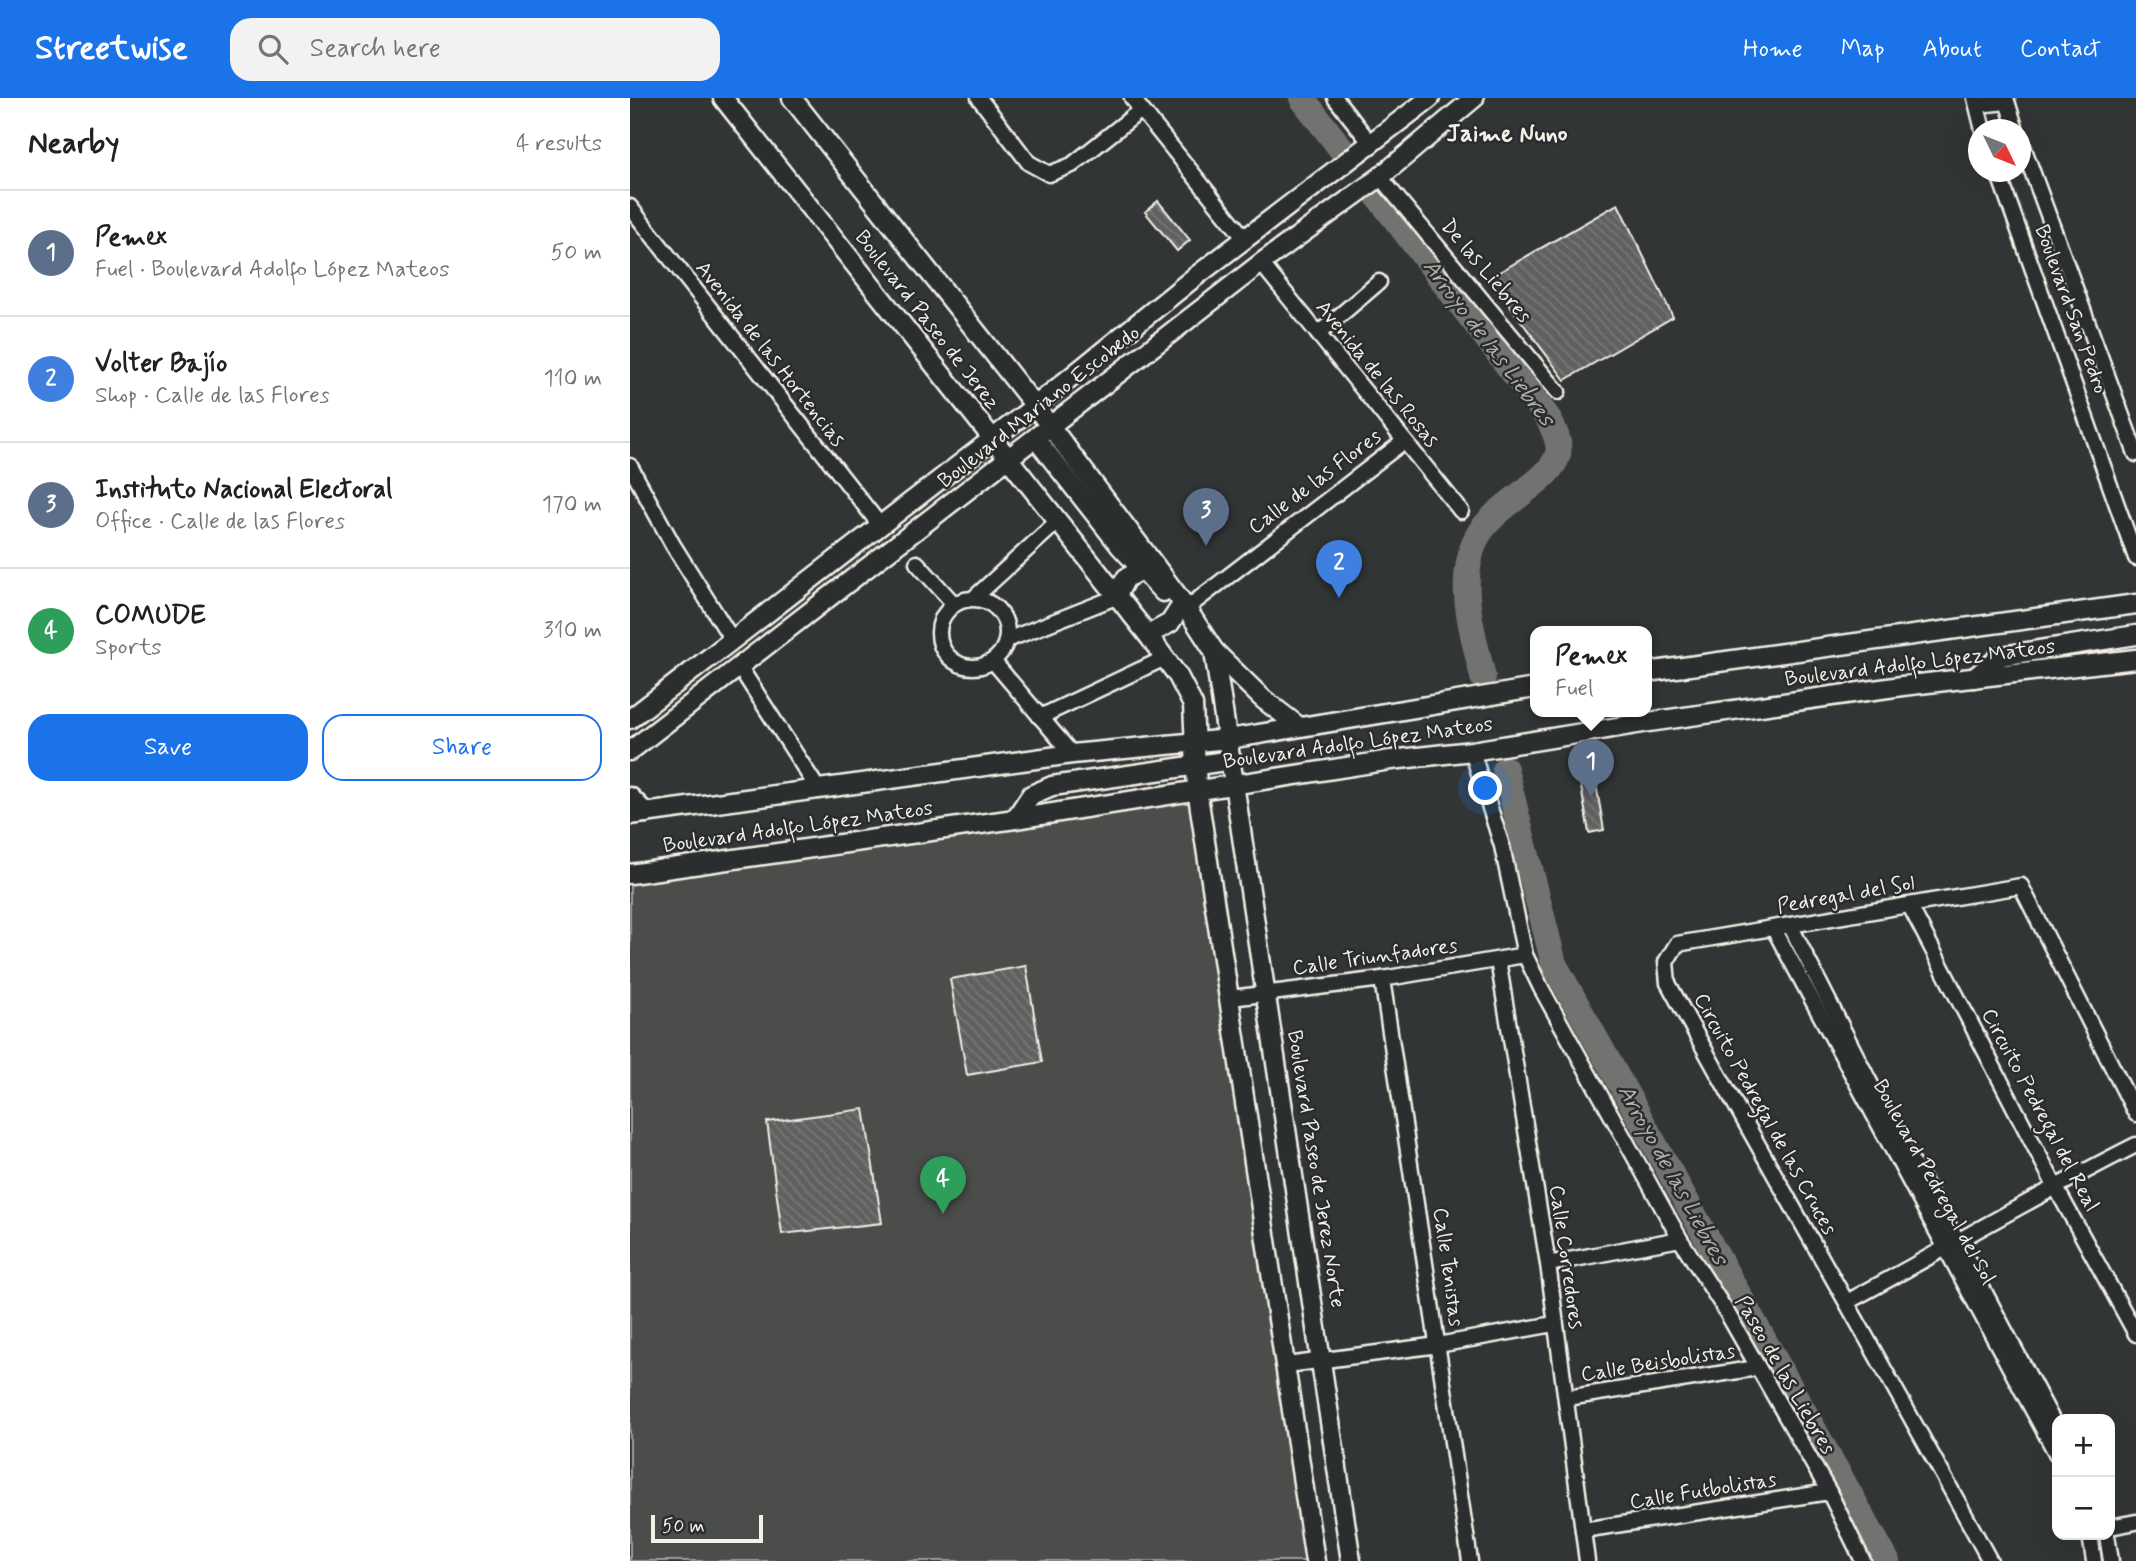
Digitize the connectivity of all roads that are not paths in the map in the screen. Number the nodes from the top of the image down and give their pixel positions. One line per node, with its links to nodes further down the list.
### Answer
1 (723, 98): 24 (main road, Boulevard Paseo de Jerez)
2 (792, 98): 22 (main road, Boulevard Paseo de Jerez)
3 (979, 98): 9 (street)
4 (1335, 98): 12 (street)
5 (1430, 98): 12 (main road, Boulevard Mariano Escobedo)
6 (1474, 98): 14 (main road, Boulevard Mariano Escobedo)
7 (2006, 100): 8 (street); 11 (street)
8 (1976, 101): 10 (street)
9 (1136, 104): 17 (street)
10 (1980, 119)
11 (2013, 119)
12 (1372, 145): 17 (main road, Boulevard Mariano Escobedo)
13 (2031, 168): 27 (street, Boulevard San Pedro)
14 (1380, 177): 18 (main road, Boulevard Mariano Escobedo); 21 (street, De las Liebres)
15 (2002, 182): 33 (street, Boulevard San Pedro)
16 (630, 207): 32 (street, Avenida de las Hortencias)
17 (1246, 240): 22 (main road, Boulevard Mariano Escobedo)
18 (1261, 262): 20 (street, Avenida de las Rosas); 23 (main road, Boulevard Mariano Escobedo)
19 (1379, 282): 20 (street)
20 (1318, 334): 26 (street, Avenida de las Rosas)
21 (1558, 392)
22 (1035, 406): 23 (main road, Boulevard Paseo de Jerez); 24 (main road, Boulevard Mariano Escobedo)
23 (1050, 428): 25 (main road, Boulevard Mariano Escobedo); 39 (main road, Boulevard Paseo de Jerez)
24 (991, 437): 28 (main road, Boulevard Paseo de Jerez); 32 (main road, Boulevard Mariano Escobedo)
25 (1036, 439): 28 (main road, Boulevard Mariano Escobedo); 35 (main road)
26 (1402, 442): 30 (street, Avenida de las Rosas); 39 (street, Calle de las Flores)
27 (2136, 454)
28 (1008, 460): 31 (main road, Boulevard Paseo de Jerez); 49 (main road, Boulevard Mariano Escobedo)
29 (630, 466): 43 (street)
30 (1461, 511)
31 (1057, 522): 36 (main road, Boulevard Paseo de Jerez); 37 (street)
32 (880, 525): 43 (main road, Boulevard Mariano Escobedo)
33 (2136, 558)
34 (917, 564): 38 (street)
35 (1141, 570): 36 (main road); 39 (main road)
36 (1116, 597): 41 (main road, Boulevard Paseo de Jerez); 44 (street)
37 (974, 598): 38 (street); 44 (street)
38 (954, 604): 48 (street)
39 (1183, 604): 41 (main road); 45 (main road, Boulevard Paseo de Jerez)
40 (2136, 604): 50 (main road, Boulevard Adolfo López Mateos)
41 (1147, 635): 46 (main road, Boulevard Paseo de Jerez)
42 (2136, 635): 51 (main road)
43 (731, 638): 54 (main road, Boulevard Mariano Escobedo)
44 (1007, 640): 48 (street)
45 (1214, 651): 55 (main road); 56 (main road, Boulevard Paseo de Jerez)
46 (1165, 658): 53 (street); 57 (main road, Boulevard Paseo de Jerez)
47 (2136, 659): 51 (main road, Boulevard Adolfo López Mateos)
48 (993, 661): 53 (street)
49 (739, 666): 58 (main road, Boulevard Mariano Escobedo); 64 (street)
50 (1652, 671)
51 (1974, 678): 59 (main road, Boulevard Adolfo López Mateos)
52 (1529, 689): 55 (main road, Boulevard Adolfo López Mateos)
53 (1040, 717): 60 (street)
54 (630, 719)
55 (1298, 726): 56 (main road, Boulevard Adolfo López Mateos)
56 (1229, 739): 57 (main road, Boulevard Adolfo López Mateos); 61 (main road, Boulevard Paseo de Jerez)
57 (1195, 743): 60 (main road, Boulevard Adolfo López Mateos); 62 (main road, Boulevard Paseo de Jerez)
58 (630, 751)
59 (1472, 751): 63 (main road, Boulevard Adolfo López Mateos); 74 (street, Paseo de las Liebres)
60 (1072, 754): 64 (main road, Boulevard Adolfo López Mateos)
61 (1232, 760): 62 (main road); 63 (main road, Boulevard Paseo de Jerez)
62 (1195, 765): 65 (main road, Boulevard Paseo de Jerez); 68 (main road)
63 (1236, 784): 65 (main road, Boulevard Adolfo López Mateos); 77 (main road, Boulevard Paseo de Jerez Norte)
64 (818, 789): 67 (main road, Boulevard Adolfo López Mateos)
65 (1197, 789): 68 (main road, Boulevard Adolfo López Mateos); 78 (main road)
66 (630, 797): 67 (main road)
67 (638, 814)
68 (1015, 819): 69 (main road, Boulevard Adolfo López Mateos)
69 (630, 874)
70 (1910, 906): 71 (street, Pedregal del Sol); 79 (street, Pedregal del Sol); 81 (street, Circuito Pedregal del Real)
71 (1791, 927): 72 (street, Pedregal del Sol); 83 (street, Boulevard Pedregal del Sol)
72 (1774, 929): 73 (street, Pedregal del Sol); 83 (street, Boulevard Pedregal del Sol)
73 (1677, 944): 85 (street, Circuito Pedregal de las Cruces)
74 (1525, 955): 75 (street, Calle Triunfadores); 82 (street, Paseo de las Liebres)
75 (1498, 960): 76 (street, Calle Triunfadores); 84 (street, Calle Corredores)
76 (1382, 979): 77 (street, Calle Triunfadores); 88 (street, Calle Tenistas)
77 (1266, 993): 78 (street, Calle Triunfadores); 89 (main road, Boulevard Paseo de Jerez Norte)
78 (1231, 998): 90 (main road)
79 (2136, 1114)
80 (2136, 1145): 81 (street)
81 (2055, 1186): 83 (street); 87 (street, Circuito Pedregal del Real)
82 (1680, 1240): 84 (street); 91 (street, Paseo de las Liebres)
83 (1952, 1246): 85 (street); 93 (street, Boulevard Pedregal del Sol); 94 (street, Boulevard Pedregal del Sol)
84 (1548, 1264): 86 (street, Calle Corredores)
85 (1847, 1301): 106 (street, Circuito Pedregal de las Cruces)
86 (1554, 1324): 88 (street); 92 (street, Calle Corredores)
87 (2136, 1334)
88 (1438, 1345): 89 (street); 103 (street, Calle Tenistas)
89 (1323, 1362): 90 (street); 102 (main road, Boulevard Paseo de Jerez Norte)
90 (1287, 1365): 101 (main road)
91 (1757, 1368): 92 (street, Calle Beisbolistas); 95 (street, Paseo de las Liebres)
92 (1567, 1398): 98 (street, Calle Corredores)
93 (2052, 1420)
94 (2052, 1445)
95 (1829, 1492): 98 (street, Calle Futbolistas); 105 (street, Paseo de las Liebres)
96 (2136, 1522): 97 (street)
97 (2115, 1526)
98 (1583, 1530): 104 (street, Calle Corredores)
99 (2091, 1540): 107 (street)
100 (2108, 1540): 108 (street)
101 (1315, 1561)
102 (1351, 1561)
103 (1470, 1561)
104 (1587, 1561)
105 (1863, 1561)
106 (1990, 1561)
107 (2094, 1561)
108 (2111, 1561)

